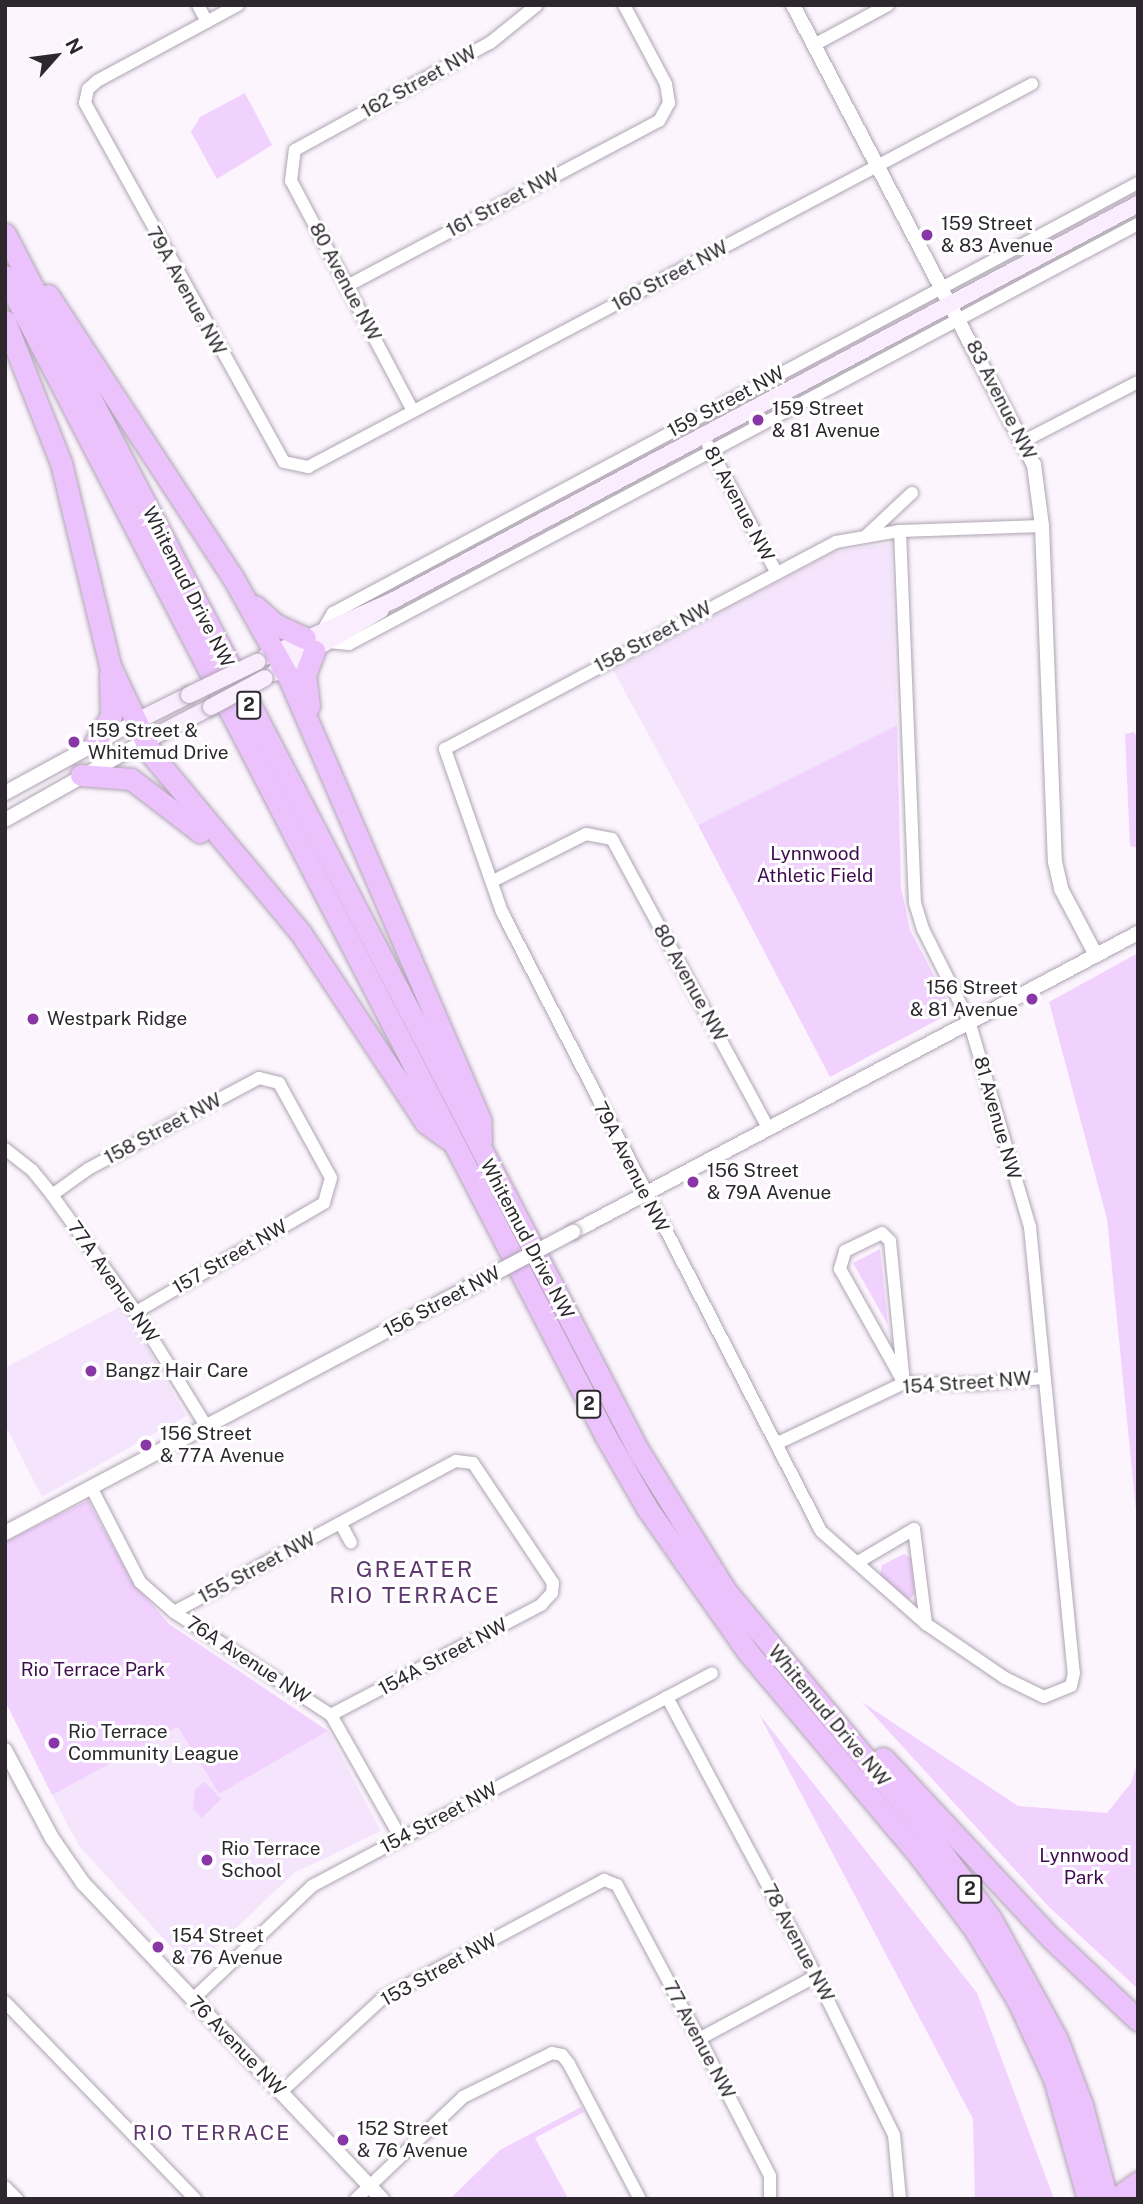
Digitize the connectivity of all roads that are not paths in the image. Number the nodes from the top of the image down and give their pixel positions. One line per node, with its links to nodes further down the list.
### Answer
1 (198, 5): 7 (street)
2 (238, 5): 7 (street)
3 (537, 5): 10 (street, 162 Street NW)
4 (624, 5): 18 (street, 161 Street NW)
5 (793, 5): 8 (street, 83 Avenue NW)
6 (888, 5): 8 (street)
7 (207, 22): 27 (street, 79A Avenue NW)
8 (814, 45): 11 (street, 83 Avenue NW)
9 (1032, 84): 11 (street, 160 Street NW)
10 (295, 150): 18 (street, 80 Avenue NW)
11 (879, 166): 19 (street, 83 Avenue NW); 23 (street, 160 Street NW)
12 (1138, 183): 19 (street, 159 Street NW)
13 (1136, 207): 20 (main road, 159 Street NW)
14 (1138, 225): 20 (street, 159 Street NW)
15 (5, 234): 16 (highway, Whitemud Drive NW / 2)
16 (16, 255): 33 (highway); 52 (highway, Whitemud Drive NW / 2)
17 (5, 276): 50 (highway, Whitemud Drive NW / 2)
18 (348, 286): 23 (street, 80 Avenue NW)
19 (943, 286): 20 (street, 83 Avenue NW); 34 (street, 159 Street NW)
20 (956, 310): 24 (main road, 159 Street NW); 25 (street, 83 Avenue NW); 26 (street, 159 Street NW)
21 (5, 321): 36 (highway)
22 (1138, 382): 25 (street)
23 (413, 411): 27 (street, 160 Street NW)
24 (703, 436): 26 (street, 81 Avenue NW); 34 (main road, 159 Street NW)
25 (1024, 441): 29 (street, 83 Avenue NW)
26 (711, 451): 32 (street, 81 Avenue NW); 34 (street, 159 Street NW)
27 (308, 467)
28 (912, 494): 31 (street)
29 (1042, 526): 30 (street, 158 Street NW); 47 (street, 83 Avenue NW)
30 (900, 531): 31 (street, 158 Street NW); 48 (street, 81 Avenue NW)
31 (865, 537): 32 (street, 158 Street NW)
32 (776, 572): 40 (street, 158 Street NW)
33 (232, 576): 34 (highway); 35 (highway)
34 (318, 640): 35 (main road, 159 Street NW); 37 (highway)
35 (270, 665): 37 (highway); 38 (main road, 159 Street NW, bridge); 38 (main road, 159 Street NW, bridge)
36 (110, 666): 38 (highway); 39 (highway)
37 (312, 725): 52 (highway)
38 (140, 731): 39 (street, 159 Street NW); 41 (street, 159 Street NW); 45 (highway)
39 (96, 741): 42 (street, 159 Street NW)
40 (445, 748): 44 (street, 79A Avenue NW)
41 (81, 775): 43 (street, 159 Street NW); 45 (highway)
42 (5, 793)
43 (5, 820)
44 (493, 881): 49 (street, 80 Avenue NW); 54 (street, 79A Avenue NW)
45 (277, 905): 50 (highway)
46 (1138, 933): 47 (street, 156 Street NW)
47 (1096, 955): 48 (street, 156 Street NW)
48 (969, 1021): 49 (street, 156 Street NW); 57 (street, 81 Avenue NW)
49 (768, 1128): 54 (street, 156 Street NW)
50 (453, 1143): 93 (highway, Whitemud Drive NW / 2)
51 (5, 1149): 53 (street, 77A Avenue NW)
52 (482, 1154): 69 (highway, Whitemud Drive NW / 2)
53 (52, 1195): 55 (street, 158 Street NW); 56 (street, 77A Avenue NW)
54 (645, 1195): 59 (street, 156 Street NW, bridge); 60 (street, 79A Avenue NW)
55 (324, 1203): 56 (street, 157 Street NW)
56 (136, 1312): 59 (street, 77A Avenue NW)
57 (1044, 1378): 58 (street, 154 Street NW); 71 (street, 81 Avenue NW)
58 (904, 1383): 58 (street); 60 (street, 154 Street NW)
59 (206, 1426): 61 (street, 156 Street NW)
60 (778, 1443): 65 (street, 79A Avenue NW)
61 (91, 1487): 63 (street, 156 Street NW); 67 (street, 76A Avenue NW)
62 (341, 1524): 64 (street); 66 (street, 155 Street NW); 67 (street, 155 Street NW)
63 (5, 1533)
64 (351, 1543)
65 (858, 1562): 68 (street, 79A Avenue NW); 68 (street)
66 (552, 1593): 73 (street, 154A Street NW)
67 (174, 1612): 73 (street, 76A Avenue NW)
68 (926, 1624): 71 (street, 79A Avenue NW)
69 (752, 1626): 80 (highway); 94 (highway, Whitemud Drive NW / 2)
70 (712, 1673): 72 (street, 154 Street NW)
71 (1044, 1696)
72 (667, 1697): 75 (street, 154 Street NW); 77 (street, 78 Avenue NW)
73 (331, 1716): 75 (street, 76A Avenue NW)
74 (5, 1750): 78 (street, 76 Avenue NW)
75 (401, 1838): 78 (street, 154 Street NW)
76 (617, 1885): 81 (street, 77 Avenue NW); 82 (street, 153 Street NW)
77 (816, 1976): 81 (street); 92 (street, 78 Avenue NW)
78 (192, 2000): 82 (street, 76 Avenue NW)
79 (5, 2002): 87 (street)
80 (1138, 2020)
81 (699, 2039): 91 (street, 77 Avenue NW)
82 (281, 2092): 84 (street, 76 Avenue NW)
83 (1138, 2182): 95 (highway)
84 (370, 2186): 88 (street); 89 (street, 76 Avenue NW); 90 (street)
85 (5, 2187): 86 (street)
86 (17, 2199)
87 (195, 2199)
88 (356, 2199)
89 (382, 2199)
90 (640, 2199)
91 (770, 2199)
92 (900, 2199)
93 (1088, 2199)
94 (1107, 2199)
95 (1115, 2199)

